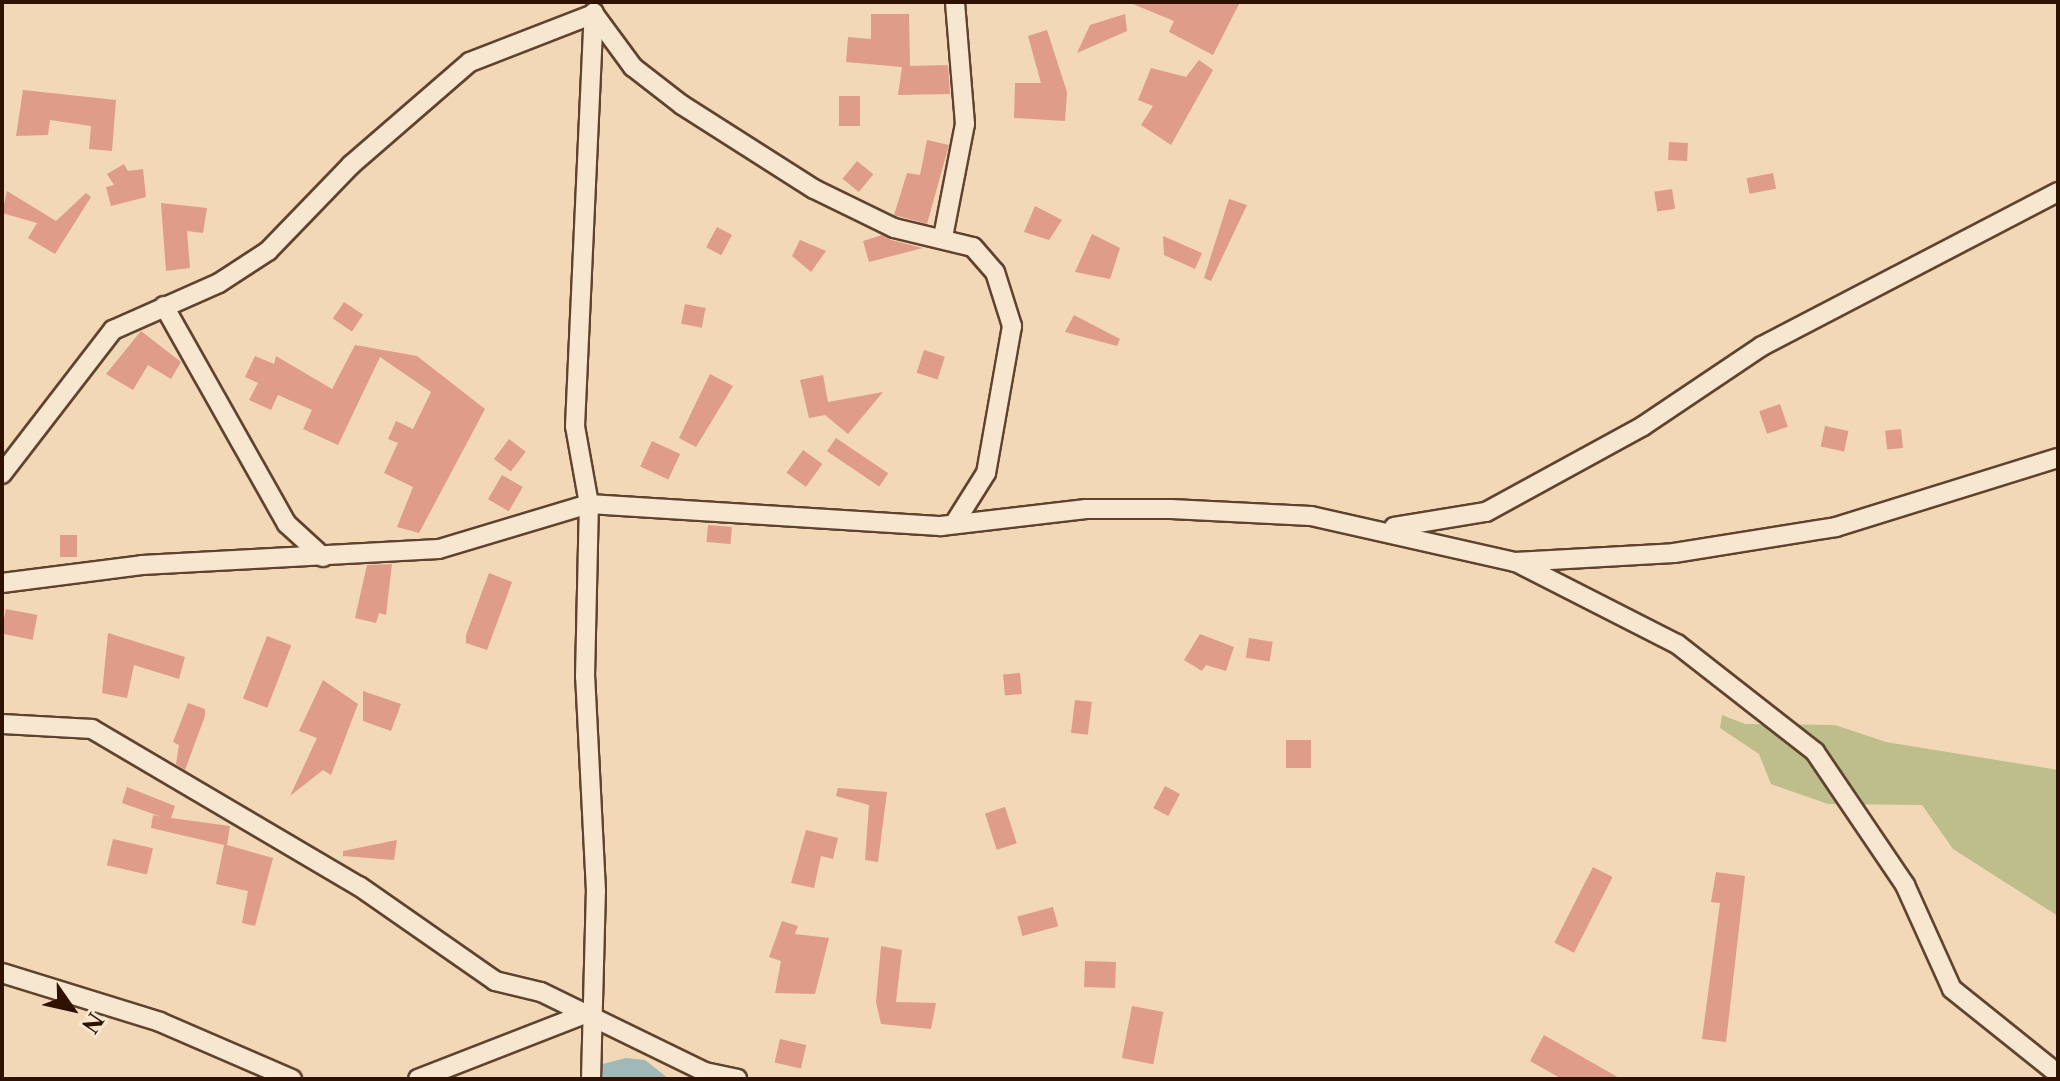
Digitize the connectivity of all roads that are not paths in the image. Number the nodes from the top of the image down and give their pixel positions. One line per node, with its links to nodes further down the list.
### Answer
1 (955, 2): 4 (street)
2 (594, 8): 4 (street); 5 (street); 8 (street)
3 (2058, 192): 10 (street)
4 (943, 237): 9 (street)
5 (164, 306): 7 (street); 11 (street)
6 (2058, 458): 12 (street)
7 (2, 474)
8 (589, 504): 9 (street); 11 (street); 16 (street)
9 (954, 524): 10 (street)
10 (1380, 529): 12 (street)
11 (323, 557): 13 (street)
12 (1515, 562): 17 (street)
13 (2, 583)
14 (2, 724): 16 (street)
15 (2, 973): 18 (street)
16 (590, 1012): 19 (street); 20 (street); 21 (street)
17 (2058, 1074)
18 (292, 1079)
19 (418, 1079)
20 (591, 1079)
21 (737, 1079)

